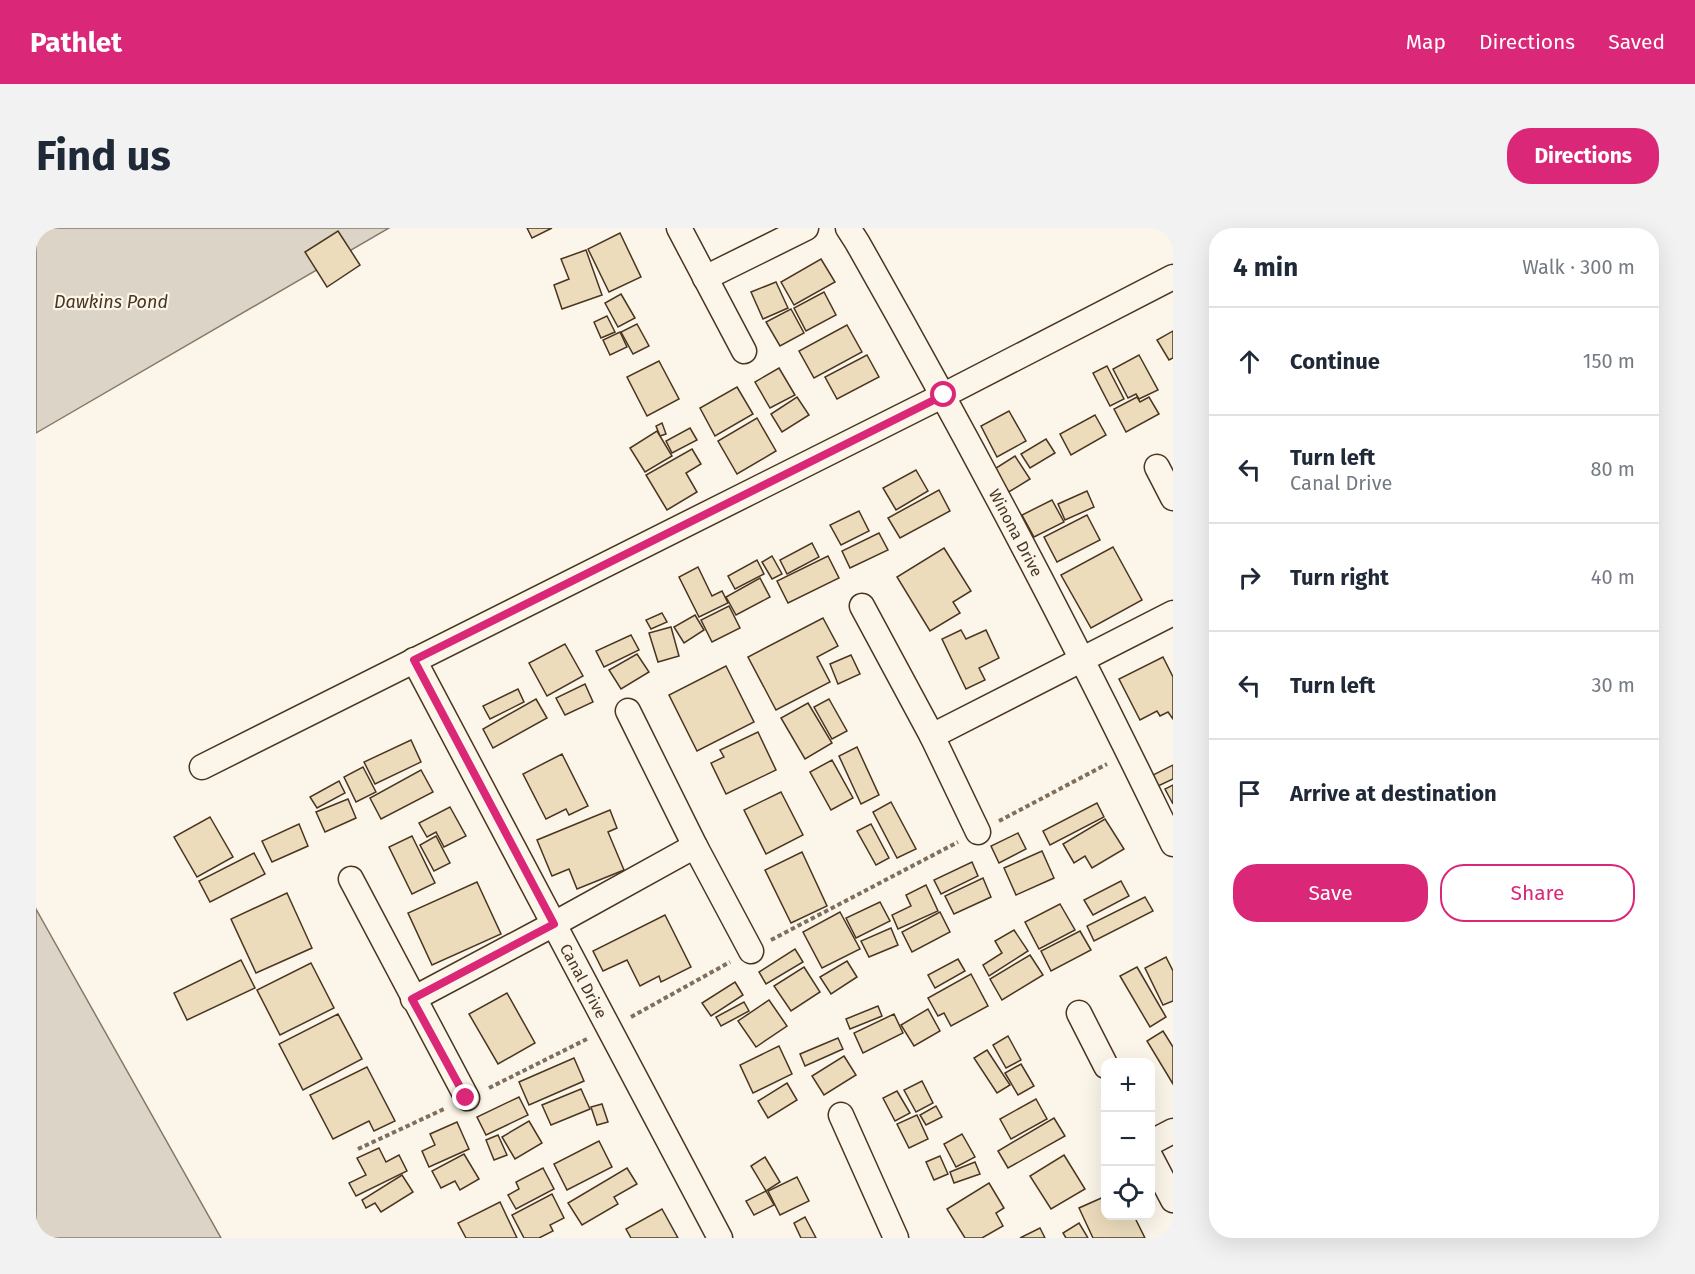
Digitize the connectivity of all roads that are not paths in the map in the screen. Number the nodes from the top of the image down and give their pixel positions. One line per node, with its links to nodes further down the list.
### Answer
1 (679, 228): 5 (street)
2 (806, 228): 5 (street)
3 (848, 228): 7 (street, Winona Drive)
4 (1173, 277): 7 (street)
5 (705, 278): 6 (street)
6 (744, 351)
7 (944, 395): 12 (street, Winona Drive); 13 (street)
8 (1157, 467): 9 (street)
9 (1173, 498)
10 (862, 606): 15 (street)
11 (1173, 613): 12 (street)
12 (1082, 659): 15 (street); 18 (street, Winona Drive)
13 (414, 660): 16 (street); 21 (street, Canal Drive)
14 (628, 711): 19 (street)
15 (932, 736): 17 (street)
16 (202, 767)
17 (978, 832)
18 (1173, 844)
19 (695, 846): 21 (street); 22 (street)
20 (351, 879): 23 (street)
21 (554, 924): 23 (street); 32 (street, Canal Drive)
22 (751, 951)
23 (412, 999): 26 (street)
24 (1079, 1012): 25 (street)
25 (1102, 1058)
26 (466, 1098)
27 (841, 1115): 33 (street)
28 (1173, 1131): 29 (street)
29 (1155, 1140)
30 (1155, 1166): 31 (street)
31 (1173, 1200)
32 (720, 1238)
33 (896, 1238)

